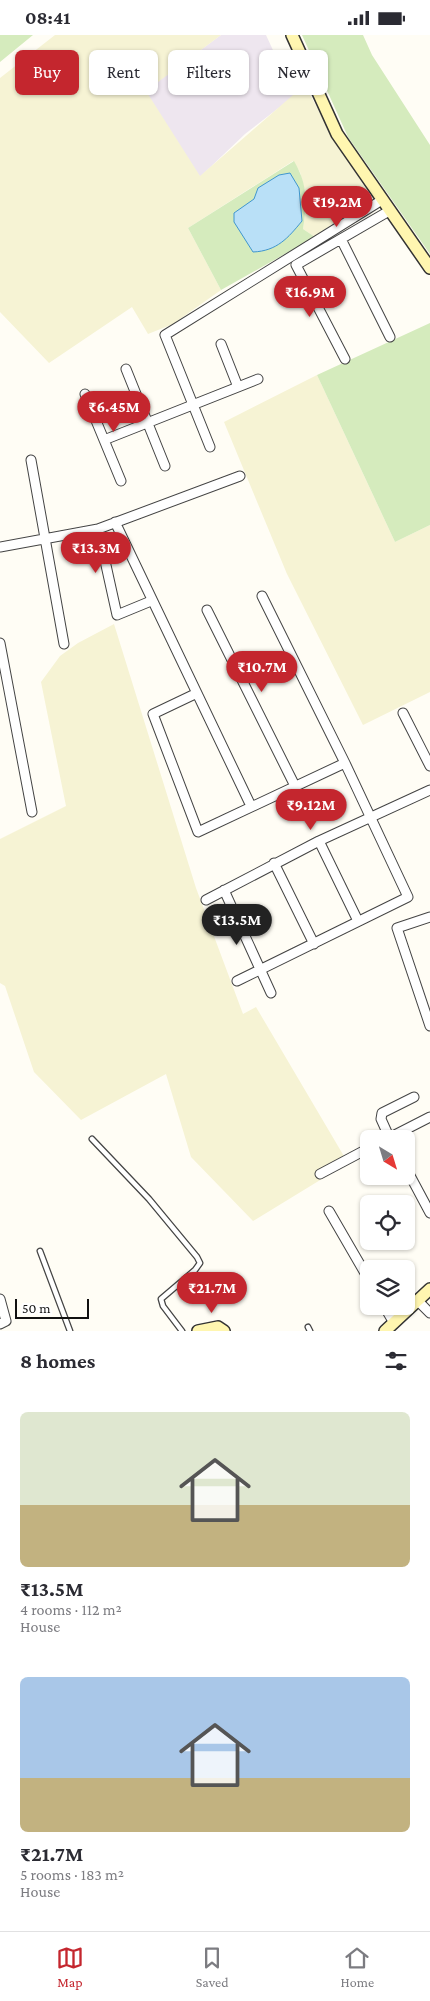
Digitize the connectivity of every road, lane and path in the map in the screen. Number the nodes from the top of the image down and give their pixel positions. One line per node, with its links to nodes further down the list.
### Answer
1 (292, 35): 2 (main road)
2 (382, 200): 3 (main road); 13 (street)
3 (389, 211): 4 (street); 5 (main road)
4 (341, 239): 6 (street); 8 (street)
5 (430, 268)
6 (390, 337)
7 (221, 344): 11 (street)
8 (345, 359)
9 (126, 369): 14 (street)
10 (258, 379): 11 (street)
11 (238, 387): 13 (street)
12 (84, 394): 15 (street)
13 (193, 405): 14 (street); 16 (street)
14 (148, 423): 15 (street); 18 (street)
15 (104, 440): 20 (street)
16 (210, 447)
17 (31, 460): 23 (street)
18 (165, 466)
19 (240, 476): 21 (street)
20 (121, 481)
21 (114, 522): 22 (street); 26 (street)
22 (98, 529): 23 (street); 26 (street)
23 (44, 539): 24 (street); 29 (street)
24 (0, 547)
25 (262, 596): 33 (street)
26 (151, 601): 31 (street)
27 (207, 610): 35 (street)
28 (0, 643): 30 (street)
29 (64, 644)
30 (4, 683): 38 (street)
31 (195, 693): 37 (street); 37 (street)
32 (403, 713): 34 (street)
33 (345, 763): 35 (street); 39 (street)
34 (430, 766)
35 (296, 786): 37 (street)
36 (430, 789): 39 (street)
37 (251, 806)
38 (32, 812)
39 (371, 817): 40 (street); 45 (street)
40 (319, 841): 41 (street); 45 (street)
41 (274, 863): 42 (street); 46 (street)
42 (224, 890): 43 (street); 47 (street)
43 (206, 900)
44 (430, 917): 50 (street)
45 (358, 921): 46 (street)
46 (314, 944): 47 (street)
47 (260, 970): 48 (street); 49 (street)
48 (237, 981)
49 (271, 993)
50 (430, 1026)
51 (414, 1097): 53 (street)
52 (430, 1117): 54 (street)
53 (386, 1130)
54 (405, 1130)
55 (92, 1139): 70 (lane)
56 (360, 1153): 57 (street)
57 (320, 1174)
58 (415, 1185): 60 (street)
59 (329, 1211): 62 (street)
60 (430, 1213)
61 (40, 1251): 69 (lane)
62 (360, 1264)
63 (430, 1289): 65 (main road)
64 (0, 1299): 67 (street)
65 (418, 1301): 66 (street); 68 (main road)
66 (430, 1313)
67 (0, 1324)
68 (389, 1327)
69 (70, 1331)
70 (182, 1331)
71 (198, 1331): 72 (main road)
72 (224, 1331)

